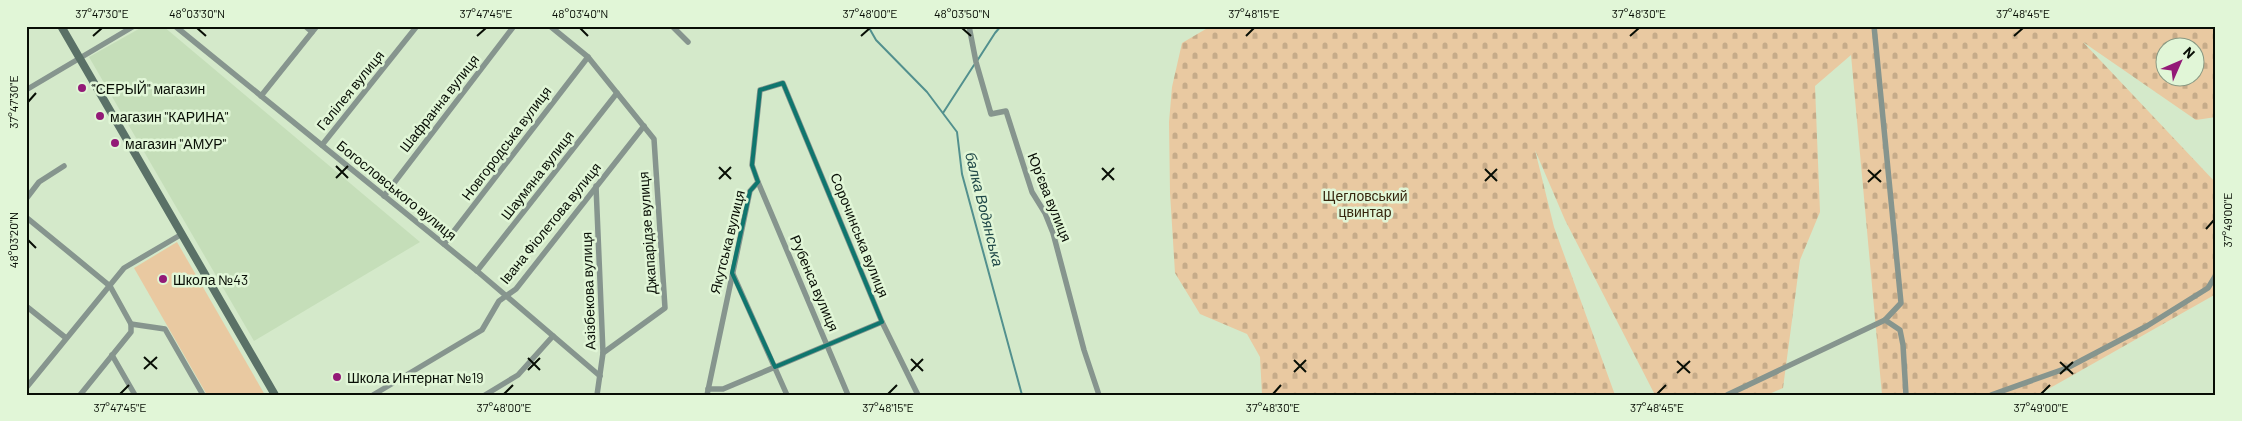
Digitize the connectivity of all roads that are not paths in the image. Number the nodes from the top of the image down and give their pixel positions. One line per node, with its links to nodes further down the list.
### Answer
1 (61, 26): 15 (street)
2 (134, 26): 15 (street)
3 (175, 26): 19 (street, Богословського вулиця)
4 (305, 26): 12 (street)
5 (317, 26): 12 (street)
6 (417, 26): 21 (street, Галілея вулиця)
7 (514, 26): 25 (street, Шафранна вулиця)
8 (550, 26): 14 (street)
9 (672, 26): 13 (street)
10 (969, 26): 59 (street, Юр’єва вулиця)
11 (1874, 26): 36 (street)
12 (312, 32): 19 (street)
13 (688, 42)
14 (588, 57): 18 (street); 29 (street, Новгородська вулиця)
15 (79, 58): 17 (street); 28 (street)
16 (783, 83): 23 (street, Якутська вулиця); 37 (street, Сорочинська вулиця)
17 (26, 90)
18 (617, 93): 20 (street); 30 (street, Шаумяна вулиця)
19 (261, 96): 21 (street, Богословського вулиця)
20 (644, 126): 24 (street, Івана Фіолетова вулиця); 42 (street, Джапарідзе вулиця)
21 (322, 145): 25 (street, Богословського вулиця)
22 (64, 166): 26 (street)
23 (758, 182): 31 (street, Якутська вулиця); 41 (street, Рубенса вулиця)
24 (596, 186): 34 (street, Івана Фіолетова вулиця); 42 (street, Азізбекова вулиця)
25 (384, 196): 29 (street, Богословського вулиця)
26 (26, 198)
27 (26, 217): 33 (street)
28 (182, 234): 33 (street); 52 (street)
29 (444, 244): 30 (street, Богословського вулиця)
30 (477, 271): 34 (street, Богословського вулиця)
31 (732, 273): 44 (street); 47 (street, Якутська вулиця)
32 (2216, 274): 62 (street)
33 (110, 286): 38 (street); 40 (street)
34 (506, 296): 39 (street, Богословського вулиця); 53 (street, Івана Фіолетова вулиця)
35 (26, 306): 40 (street)
36 (1885, 320): 60 (street); 61 (street)
37 (882, 322): 41 (street); 58 (street, Сорочинська вулиця)
38 (131, 324): 43 (street); 51 (street)
39 (553, 336): 45 (street, Богословського вулиця); 54 (street)
40 (66, 338): 46 (street)
41 (828, 345): 44 (street); 57 (street, Рубенса вулиця)
42 (603, 353): 45 (street, Азізбекова вулиця)
43 (112, 355): 49 (street); 50 (street)
44 (775, 367): 48 (street); 56 (street)
45 (600, 376): 55 (street, Азізбекова вулиця)
46 (26, 388)
47 (708, 392): 48 (street)
48 (725, 392)
49 (80, 395)
50 (135, 395)
51 (203, 395)
52 (275, 395)
53 (373, 395)
54 (485, 395)
55 (597, 395)
56 (787, 395)
57 (848, 395)
58 (918, 395)
59 (1099, 395)
60 (1727, 395)
61 (1906, 395)
62 (1991, 395)

